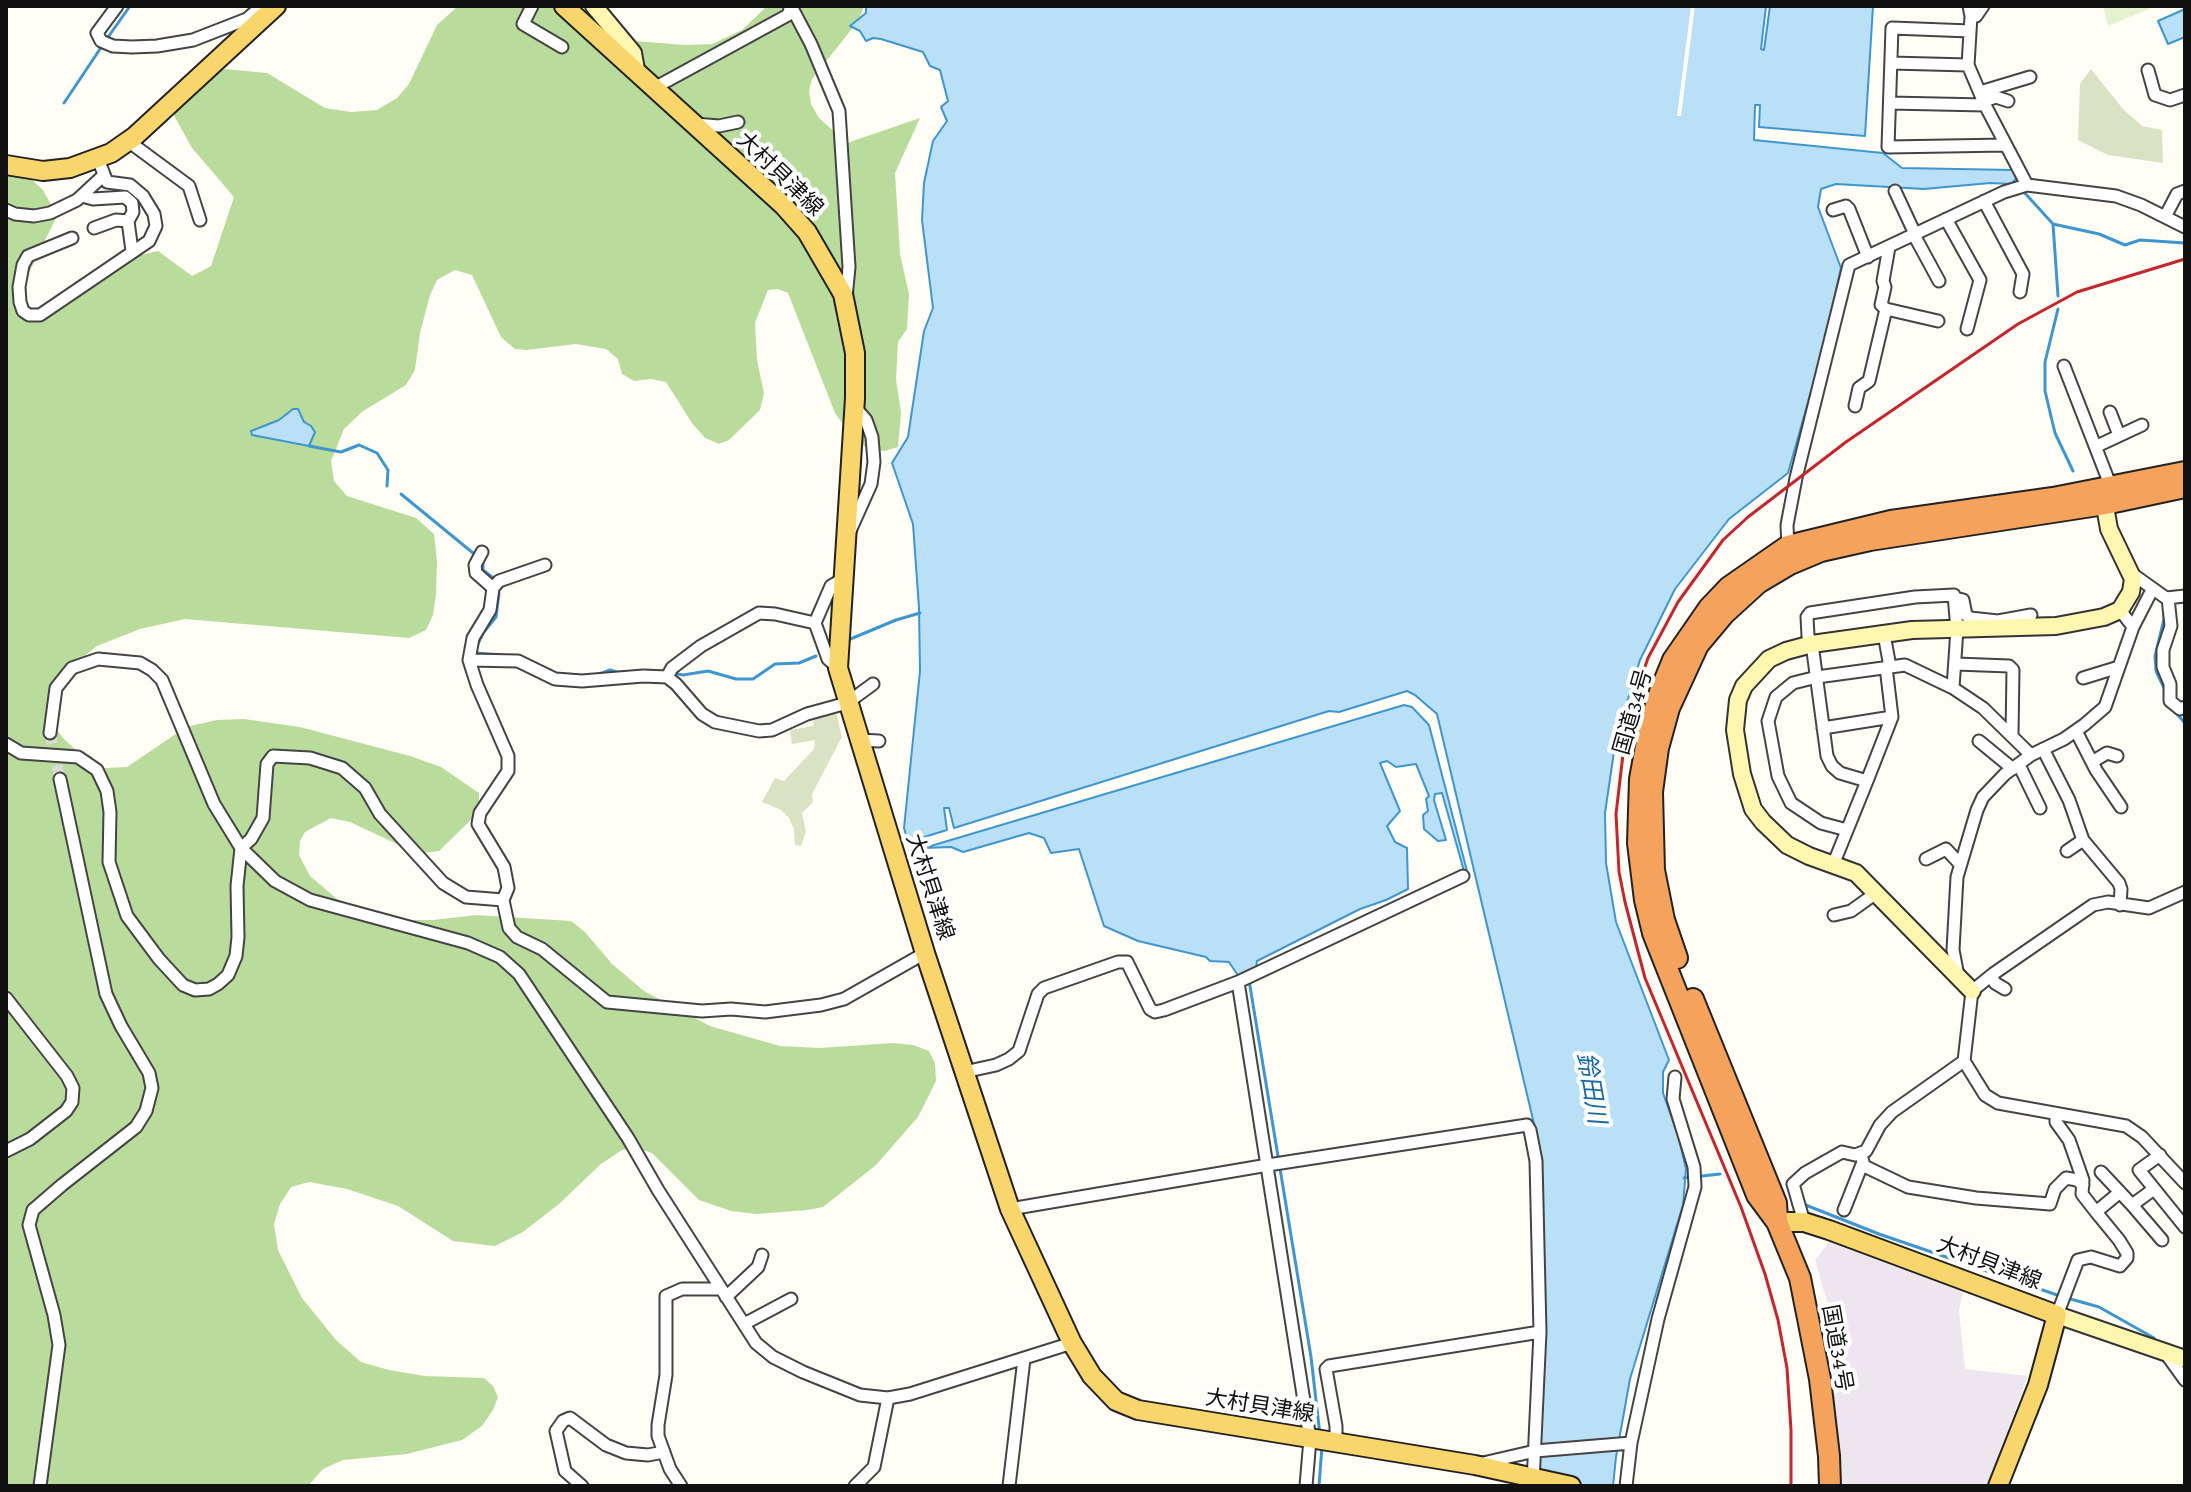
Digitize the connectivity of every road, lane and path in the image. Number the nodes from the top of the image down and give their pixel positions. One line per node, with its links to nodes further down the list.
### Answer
1 (117, 6): 2 (street)
2 (262, 6)
3 (275, 6): 24 (main road)
4 (532, 6): 11 (street)
5 (564, 6): 14 (main road, 大村貝津線)
6 (594, 6): 14 (street)
7 (1983, 6): 9 (street)
8 (791, 7): 17 (street); 48 (street)
9 (1970, 11): 10 (street)
10 (1970, 31): 12 (street); 13 (street)
11 (562, 47)
12 (1891, 63): 13 (street); 21 (street)
13 (1968, 65): 19 (street)
14 (636, 70): 17 (main road, 大村貝津線)
15 (2148, 70): 18 (street)
16 (2030, 77): 19 (street)
17 (656, 87): 23 (main road, 大村貝津線)
18 (2185, 95)
19 (1983, 99): 20 (street); 21 (street); 25 (street)
20 (2008, 101)
21 (1890, 103): 25 (street)
22 (738, 122): 23 (street)
23 (692, 123): 48 (main road, 大村貝津線)
24 (128, 141): 27 (main road); 37 (street)
25 (2006, 145): 28 (street)
26 (6, 165): 27 (main road)
27 (101, 167): 31 (street); 44 (street)
28 (2027, 186): 32 (street); 35 (street)
29 (1895, 191): 41 (street)
30 (2185, 191): 35 (street)
31 (82, 196): 33 (street); 38 (street)
32 (1984, 201): 36 (street); 47 (street)
33 (6, 210)
34 (1833, 210): 45 (street)
35 (2165, 217): 39 (street)
36 (1946, 219): 41 (street); 51 (street)
37 (200, 220)
38 (128, 221): 40 (street); 44 (street)
39 (2185, 227)
40 (94, 228)
41 (1914, 235): 43 (street); 46 (street)
42 (72, 238): 44 (street)
43 (1889, 247): 45 (street); 49 (street)
44 (132, 251)
45 (1868, 257): 62 (street)
46 (1939, 281)
47 (2020, 292)
48 (845, 302): 65 (main road, 大村貝津線)
49 (1886, 309): 50 (street); 53 (street)
50 (1938, 321)
51 (1967, 329)
52 (2064, 366): 57 (street)
53 (1855, 406)
54 (2110, 412): 56 (street)
55 (2142, 425): 56 (street)
56 (2119, 435): 57 (street)
57 (2097, 446): 60 (street)
58 (2185, 472): 60 (highway, 国道34号)
59 (2185, 487): 60 (highway, 国道34号)
60 (2106, 493): 62 (highway, 国道34号); 64 (street)
61 (482, 552): 66 (street)
62 (1789, 555): 149 (highway, 国道34号)
63 (545, 565): 66 (street)
64 (2131, 573): 67 (street); 71 (street)
65 (843, 579): 73 (main road, 大村貝津線); 74 (street)
66 (493, 588): 79 (street)
67 (2152, 590): 70 (street); 75 (street)
68 (2185, 596): 70 (street)
69 (1955, 598): 72 (street); 76 (street); 78 (street)
70 (2168, 598): 90 (street)
71 (2120, 610): 75 (street); 76 (street)
72 (2031, 615)
73 (840, 625): 74 (street); 83 (main road, 大村貝津線)
74 (815, 626): 83 (street); 84 (street)
75 (2133, 627): 82 (street)
76 (1957, 629): 77 (street); 80 (street)
77 (1884, 634): 78 (street); 81 (street)
78 (1812, 644): 85 (street); 117 (street)
79 (469, 660): 84 (street); 121 (street)
80 (1956, 664): 88 (street); 95 (street)
81 (1888, 667): 85 (street); 88 (street); 91 (street)
82 (2119, 667): 86 (street); 93 (street)
83 (838, 668): 89 (main road, 大村貝津線)
84 (669, 673): 89 (street)
85 (1817, 677): 92 (street); 111 (street)
86 (2083, 678)
87 (873, 684): 89 (street)
88 (1953, 688): 95 (street)
89 (847, 703): 96 (main road, 大村貝津線)
90 (2185, 707)
91 (1892, 717): 92 (street); 106 (street)
92 (1823, 728): 106 (street)
93 (2076, 731): 100 (street); 103 (street)
94 (50, 733): 113 (street)
95 (2012, 734): 101 (street)
96 (859, 740): 97 (street); 124 (main road, 大村貝津線)
97 (879, 741)
98 (1979, 741): 104 (street)
99 (6, 744): 113 (street)
100 (2043, 749): 101 (street); 110 (street)
101 (2031, 755): 104 (street)
102 (2117, 756): 103 (street)
103 (2092, 762): 108 (street)
104 (2016, 767): 109 (street); 116 (street)
105 (60, 779): 170 (street)
106 (1867, 781): 111 (street)
107 (2087, 803): 110 (street)
108 (2121, 807)
109 (2040, 808)
110 (2073, 812): 112 (street)
111 (1847, 830): 117 (street)
112 (2083, 840): 114 (street); 122 (street)
113 (241, 848): 121 (street); 153 (street)
114 (2067, 851)
115 (1926, 859): 116 (street)
116 (1959, 863): 126 (street)
117 (1833, 865): 120 (street)
118 (1463, 876): 127 (street)
119 (2185, 892): 122 (street)
120 (1876, 893): 123 (street); 126 (street)
121 (503, 900): 124 (street)
122 (2120, 905): 125 (street)
123 (1834, 915)
124 (925, 953): 132 (main road, 大村貝津線)
125 (1991, 976): 128 (street); 129 (street)
126 (1958, 977): 129 (street)
127 (1240, 981): 132 (street); 138 (street)
128 (2005, 989)
129 (1972, 991): 131 (street)
130 (6, 998): 135 (street)
131 (1964, 1061): 134 (street); 137 (street)
132 (964, 1072): 145 (main road, 大村貝津線)
133 (1675, 1077): 165 (street)
134 (2056, 1114): 136 (street); 141 (street)
135 (6, 1151)
136 (2160, 1155): 140 (street); 142 (street)
137 (1861, 1159): 141 (street); 146 (street); 148 (street)
138 (1270, 1165): 145 (street); 157 (street); 164 (street)
139 (2101, 1172): 143 (street)
140 (2185, 1183)
141 (2083, 1185): 147 (street)
142 (2154, 1189): 144 (street); 150 (street)
143 (2120, 1192): 144 (street); 147 (street)
144 (2132, 1205): 151 (street)
145 (1010, 1209): 158 (main road, 大村貝津線)
146 (1844, 1210)
147 (2096, 1212): 155 (street)
148 (1802, 1216): 149 (main road, 大村貝津線); 155 (main road, 大村貝津線)
149 (1777, 1222): 178 (highway, 国道34号)
150 (2185, 1227)
151 (2162, 1240)
152 (762, 1255): 153 (street)
153 (723, 1293): 156 (street); 167 (street)
154 (791, 1299): 156 (street)
155 (2061, 1303): 159 (street); 179 (main road, 大村貝津線)
156 (744, 1324): 163 (street)
157 (1540, 1332): 164 (street); 166 (street)
158 (1072, 1343): 160 (street); 164 (main road, 大村貝津線)
159 (2163, 1350): 161 (street); 162 (street)
160 (1024, 1359): 163 (street); 174 (street)
161 (2185, 1359)
162 (2185, 1380)
163 (888, 1398): 173 (street)
164 (1322, 1440): 168 (main road, 大村貝津線); 175 (street)
165 (1626, 1443): 166 (street); 177 (street)
166 (1538, 1451): 168 (street); 169 (street)
167 (664, 1452): 171 (street); 172 (street)
168 (1475, 1465): 169 (main road, 大村貝津線)
169 (1533, 1482): 176 (main road, 大村貝津線)
170 (40, 1486)
171 (582, 1486)
172 (681, 1486)
173 (855, 1486)
174 (1009, 1486)
175 (1306, 1486)
176 (1571, 1486)
177 (1626, 1486)
178 (1830, 1486)
179 (1998, 1486)

